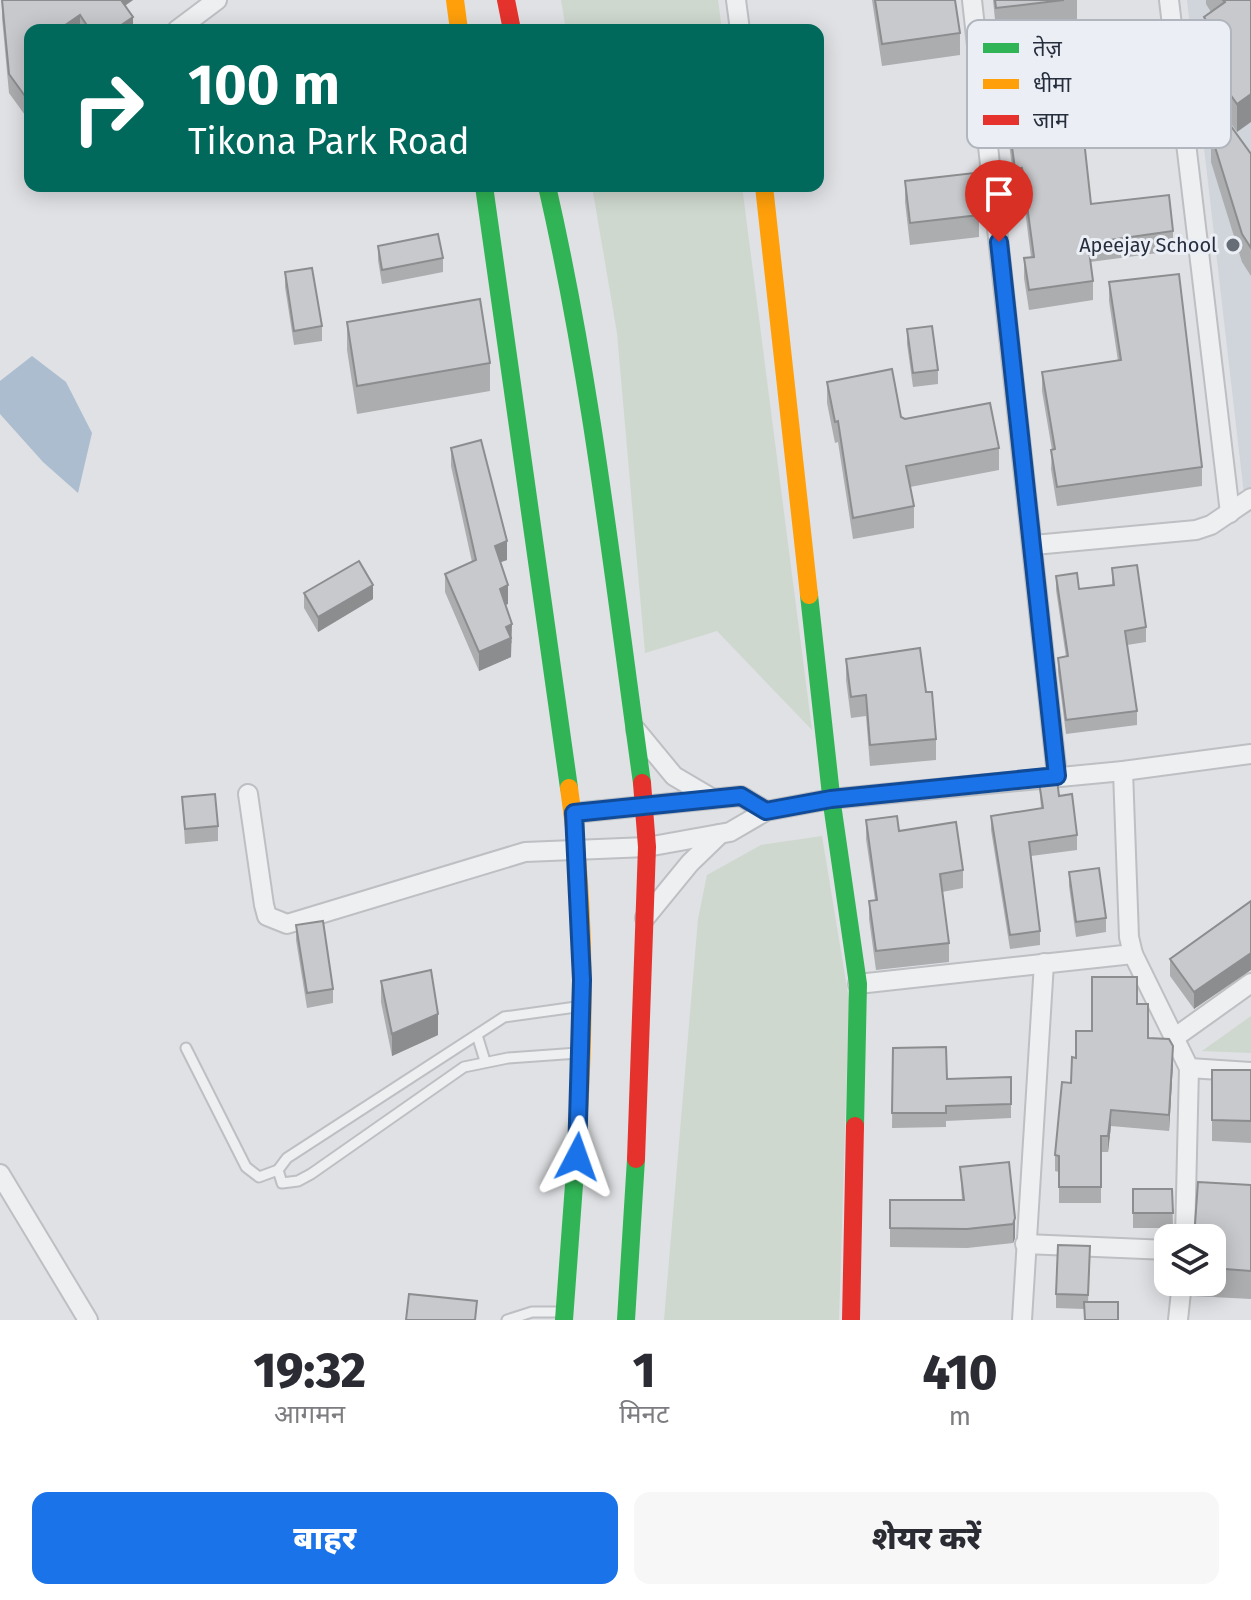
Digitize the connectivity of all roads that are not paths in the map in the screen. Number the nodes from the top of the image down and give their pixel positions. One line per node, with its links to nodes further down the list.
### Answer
1 (217, 0): 9 (street)
2 (455, 0): 10 (street)
3 (506, 0): 11 (street)
4 (736, 0): 12 (street)
5 (972, 0): 7 (street)
6 (1169, 0): 8 (street)
7 (974, 20)
8 (1171, 20)
9 (185, 24)
10 (458, 24)
11 (511, 24)
12 (739, 24)
13 (989, 148): 20 (street)
14 (1187, 148): 19 (street)
15 (485, 192): 30 (street)
16 (548, 192): 21 (street)
17 (765, 192): 27 (street)
18 (1251, 498): 19 (street)
19 (1230, 513): 20 (street)
20 (1034, 545): 24 (street)
21 (636, 730): 26 (street); 28 (street)
22 (1251, 754): 23 (street)
23 (1123, 771): 24 (street); 35 (street)
24 (1057, 776): 27 (street)
25 (248, 794): 33 (street)
26 (714, 799): 28 (street); 29 (street)
27 (831, 799): 29 (street); 38 (street)
28 (645, 807): 30 (street); 32 (street)
29 (766, 811): 31 (street)
30 (574, 813): 33 (street)
31 (720, 834): 32 (street); 34 (street)
32 (647, 847): 33 (street); 34 (street)
33 (578, 851): 39 (street)
34 (645, 919): 56 (street)
35 (1133, 954): 36 (street); 41 (street)
36 (1044, 963): 38 (street); 50 (street)
37 (1251, 983): 41 (street)
38 (858, 984): 57 (street)
39 (582, 1007): 40 (lane); 43 (street)
40 (477, 1035): 44 (lane); 47 (lane)
41 (1174, 1038): 45 (street)
42 (186, 1048): 47 (lane)
43 (582, 1052): 44 (lane); 53 (street)
44 (485, 1061): 47 (lane)
45 (1189, 1068): 46 (street); 49 (street)
46 (1251, 1072)
47 (278, 1170)
48 (0, 1174): 54 (street)
49 (1185, 1224)
50 (1025, 1244): 51 (street); 58 (street)
51 (1154, 1249)
52 (1181, 1296): 59 (street)
53 (564, 1316): 55 (lane)
54 (88, 1320)
55 (507, 1320)
56 (626, 1320)
57 (851, 1320)
58 (1022, 1320)
59 (1178, 1320)

